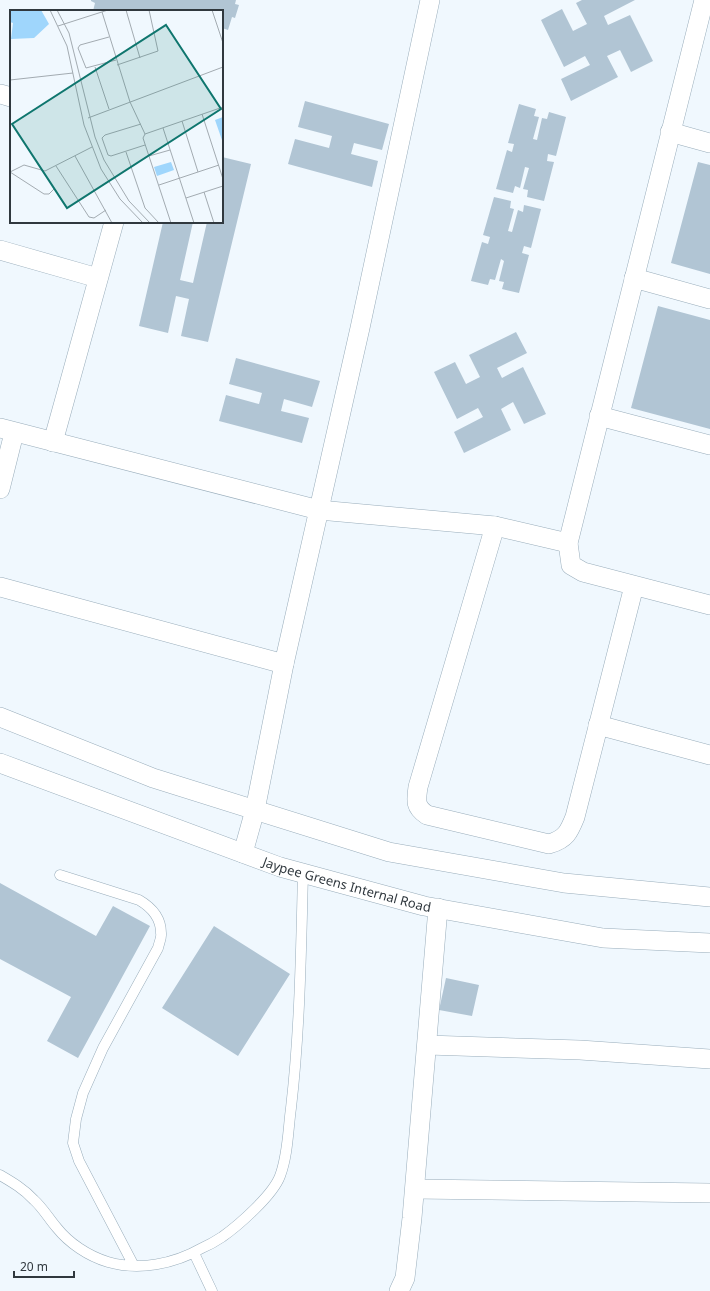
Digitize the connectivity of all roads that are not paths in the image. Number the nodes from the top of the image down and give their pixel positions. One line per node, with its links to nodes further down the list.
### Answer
1 (430, 0): 17 (street)
2 (704, 0): 5 (street)
3 (0, 94): 4 (street)
4 (10, 97)
5 (670, 132): 6 (street); 10 (street)
6 (710, 142)
7 (114, 223): 9 (street)
8 (0, 250): 9 (street)
9 (98, 278): 14 (street)
10 (634, 278): 11 (street); 12 (street)
11 (710, 299)
12 (599, 416): 15 (street); 19 (street)
13 (7, 430): 14 (street); 16 (street)
14 (53, 442): 17 (street)
15 (710, 445)
16 (0, 489)
17 (319, 510): 18 (street); 23 (street)
18 (495, 526): 19 (street); 25 (street)
19 (568, 543): 20 (street)
20 (634, 586): 22 (street); 25 (street)
21 (0, 587): 23 (street)
22 (710, 605)
23 (284, 664): 28 (street)
24 (0, 717): 28 (street)
25 (598, 725): 26 (street)
26 (710, 756)
27 (0, 763): 29 (street, Jaypee Greens Internal Road)
28 (255, 810): 29 (street); 32 (street)
29 (243, 853): 30 (street, Jaypee Greens Internal Road)
30 (302, 873): 33 (street, Jaypee Greens Internal Road); 40 (lane)
31 (60, 875): 41 (lane)
32 (710, 897)
33 (438, 908): 34 (street, Jaypee Greens Internal Road); 35 (street)
34 (710, 943)
35 (427, 1045): 36 (street); 38 (street)
36 (710, 1059)
37 (0, 1175): 41 (lane)
38 (415, 1189): 39 (street); 43 (street)
39 (710, 1193)
40 (194, 1253): 41 (lane); 42 (lane)
41 (134, 1266)
42 (212, 1291)
43 (399, 1291)

